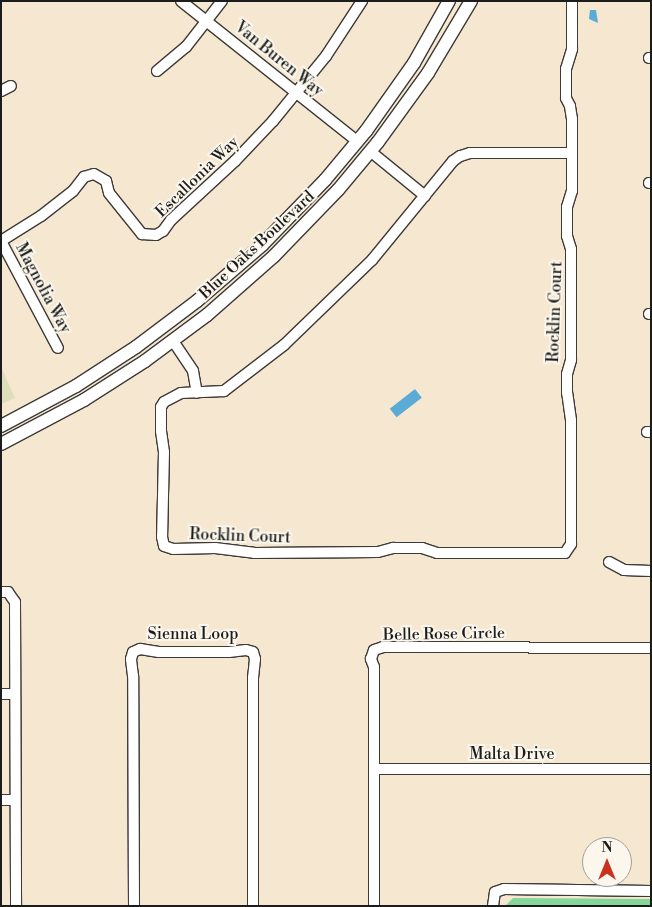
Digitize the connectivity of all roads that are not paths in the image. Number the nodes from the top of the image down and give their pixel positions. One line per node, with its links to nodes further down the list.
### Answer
1 (181, 1): 7 (street, Van Buren Way)
2 (222, 1): 7 (street)
3 (362, 1): 9 (street)
4 (449, 1): 10 (main road, Blue Oaks Boulevard)
5 (471, 1): 11 (main road, Blue Oaks Boulevard)
6 (572, 1): 12 (street, Rocklin Court)
7 (206, 21): 8 (street); 9 (street, Van Buren Way)
8 (157, 71)
9 (296, 93): 10 (street, Van Buren Way); 14 (street, Escallonia Way)
10 (357, 141): 11 (main road); 18 (main road, Blue Oaks Boulevard)
11 (370, 151): 13 (street); 15 (main road, Blue Oaks Boulevard)
12 (572, 154): 13 (street, Rocklin Court); 17 (street, Rocklin Court)
13 (425, 196): 17 (street, Rocklin Court)
14 (1, 241): 16 (street, Magnolia Way)
15 (173, 341): 17 (street); 19 (main road, Blue Oaks Boulevard)
16 (58, 348)
17 (197, 393)
18 (1, 426)
19 (1, 444)
20 (609, 562): 21 (street)
21 (651, 571)
22 (1, 592): 25 (street)
23 (651, 648): 26 (street, Belle Rose Circle)
24 (1, 694): 25 (street)
25 (15, 694): 29 (street)
26 (374, 769): 27 (street, Malta Drive); 34 (street, Belle Rose Circle)
27 (651, 769)
28 (1, 800): 29 (street)
29 (15, 800): 31 (street)
30 (651, 891): 35 (street)
31 (16, 906)
32 (134, 906): 33 (street, Sienna Loop)
33 (253, 906)
34 (374, 906)
35 (493, 906)

